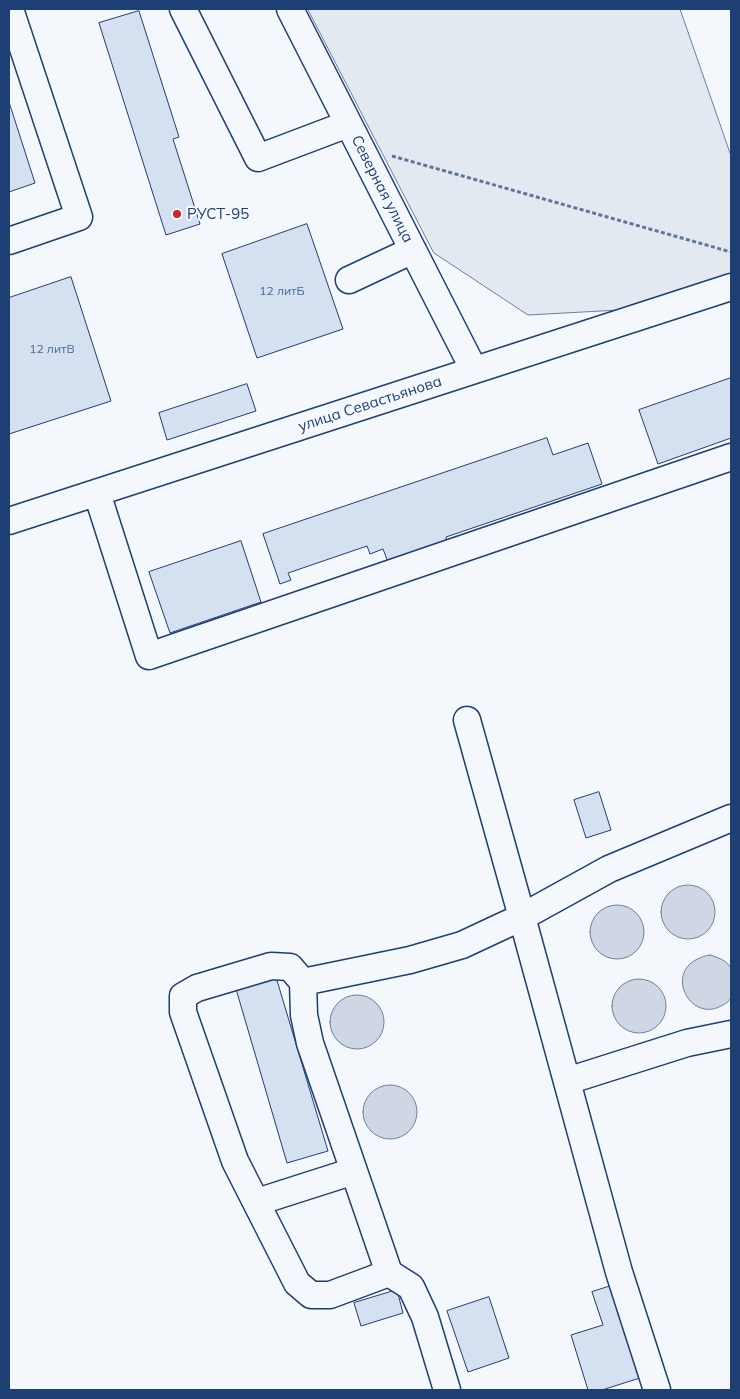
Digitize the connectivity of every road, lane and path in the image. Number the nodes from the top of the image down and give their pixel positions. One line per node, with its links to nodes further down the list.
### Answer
1 (10, 9): 6 (street)
2 (183, 9): 4 (street)
3 (290, 9): 4 (street, Северная улица)
4 (348, 124): 5 (street, Северная улица)
5 (360, 146): 7 (street, Северная улица); 8 (path)
6 (9, 241)
7 (413, 250): 9 (street); 11 (street, Северная улица)
8 (731, 252)
9 (349, 280)
10 (731, 287): 11 (street, улица Севастьянова)
11 (474, 370): 13 (street, улица Севастьянова)
12 (731, 457): 13 (street)
13 (97, 493): 14 (street, улица Севастьянова)
14 (9, 521)
15 (467, 720): 17 (street)
16 (731, 818): 17 (street)
17 (522, 917): 18 (street); 20 (street)
18 (303, 982): 21 (street); 22 (street)
19 (731, 1034): 20 (street)
20 (567, 1081): 25 (street)
21 (354, 1171): 22 (street); 23 (street)
22 (256, 1202): 23 (street)
23 (389, 1273): 24 (street)
24 (446, 1390)
25 (657, 1390)

